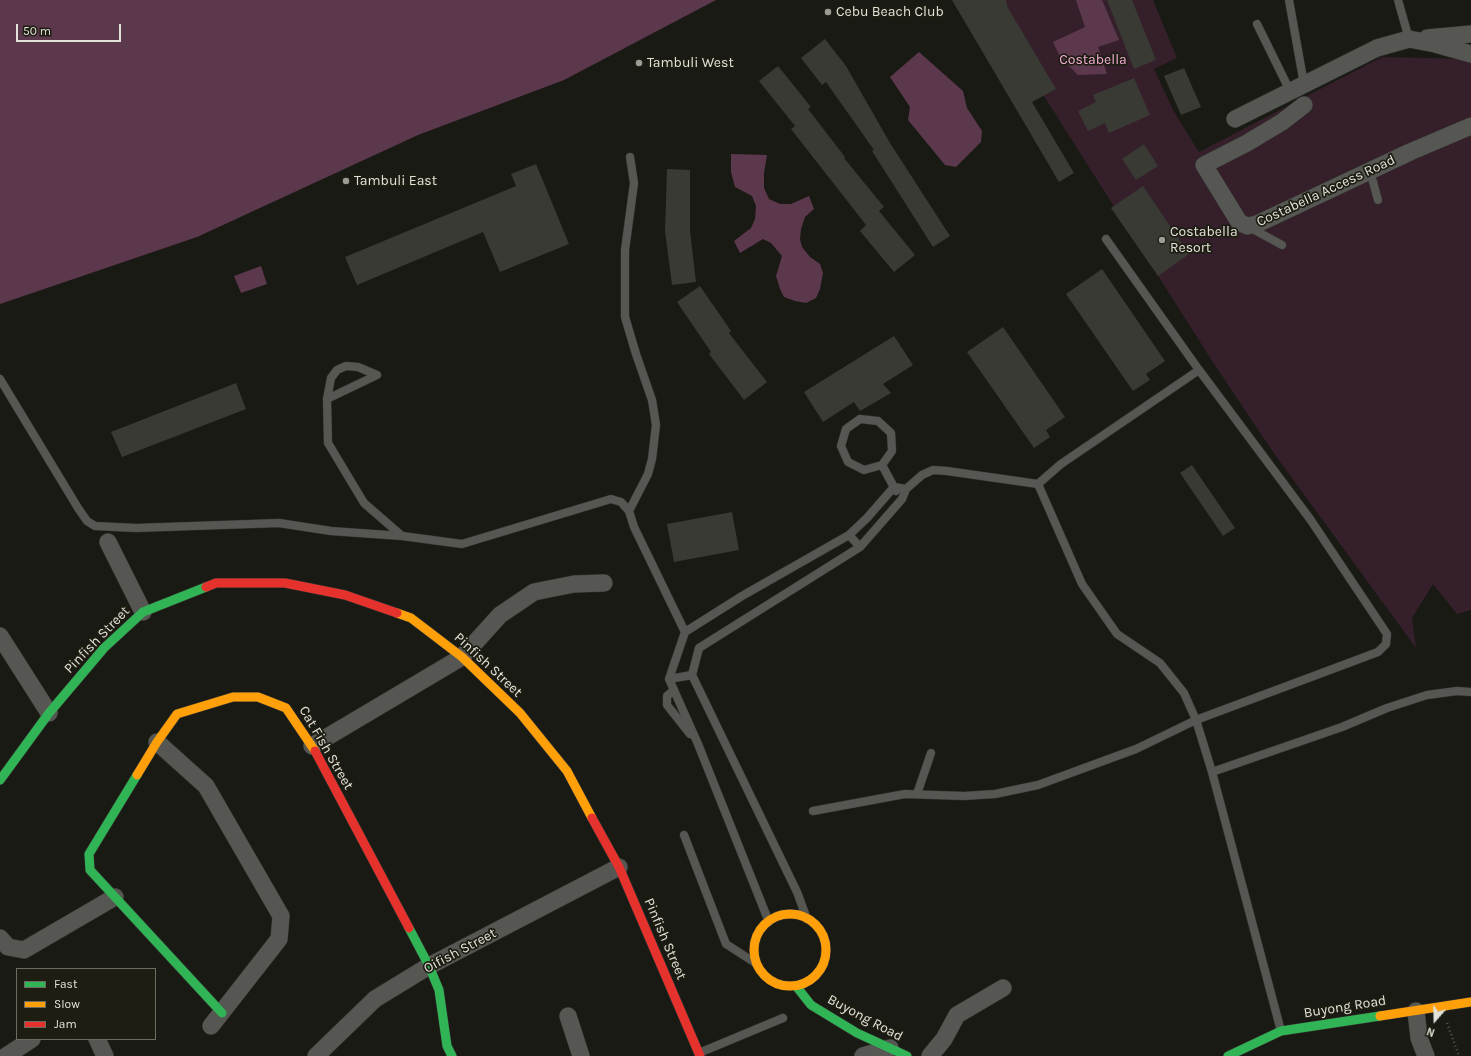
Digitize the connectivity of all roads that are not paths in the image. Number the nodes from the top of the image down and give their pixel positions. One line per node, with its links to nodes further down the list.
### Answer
1 (1289, 0): 7 (lane)
2 (1398, 0): 5 (lane)
3 (1258, 24): 7 (lane)
4 (1471, 34): 5 (street)
5 (1409, 39): 6 (street); 7 (street)
6 (1471, 54)
7 (1297, 88): 9 (street)
8 (1304, 105): 14 (street, Costabella Access Road)
9 (1235, 118)
10 (1471, 126): 12 (street, Costabella Access Road)
11 (630, 157): 25 (lane)
12 (1370, 170): 13 (lane); 14 (street, Costabella Access Road)
13 (1378, 200)
14 (1247, 226): 16 (lane)
15 (1106, 239): 17 (lane)
16 (1282, 245)
17 (1199, 370): 21 (lane); 42 (lane)
18 (0, 379): 29 (lane)
19 (327, 399): 19 (lane); 29 (lane)
20 (882, 465): 20 (lane); 22 (lane)
21 (1038, 484): 23 (lane); 42 (lane)
22 (894, 487): 23 (lane); 24 (lane); 26 (lane)
23 (906, 489): 24 (lane)
24 (902, 499): 27 (lane)
25 (629, 511): 29 (lane); 34 (lane)
26 (867, 518): 27 (lane); 28 (lane)
27 (876, 529): 31 (lane)
28 (849, 535): 31 (lane); 34 (lane)
29 (402, 536)
30 (108, 542): 33 (street)
31 (860, 547): 37 (lane)
32 (604, 583): 36 (street)
33 (143, 612): 36 (street, Pinfish Street); 41 (street, Pinfish Street)
34 (686, 632): 38 (lane)
35 (0, 636): 41 (street)
36 (462, 657): 45 (street); 52 (street, Pinfish Street)
37 (692, 675): 38 (lane); 54 (lane)
38 (669, 678): 39 (lane)
39 (674, 690): 44 (lane); 44 (lane)
40 (1471, 692): 47 (lane)
41 (49, 713): 48 (street, Pinfish Street)
42 (1196, 720): 47 (lane); 49 (lane)
43 (157, 742): 45 (street, Cat Fish Street); 53 (street, Cat Fish Street); 63 (street)
44 (698, 744): 55 (lane)
45 (312, 746): 58 (street, Cat Fish Street)
46 (931, 753): 49 (lane)
47 (1212, 772): 67 (lane)
48 (0, 780)
49 (917, 794): 50 (lane)
50 (812, 811)
51 (684, 835): 57 (lane)
52 (619, 867): 58 (street, Oifish Street); 71 (street, Pinfish Street)
53 (115, 897): 56 (street); 63 (street)
54 (807, 919): 55 (street); 59 (street)
55 (769, 922): 57 (street)
56 (0, 938)
57 (757, 964): 59 (street)
58 (429, 966): 74 (street, Oifish Street); 75 (street, Cat Fish Street)
59 (796, 986): 70 (street, Buyong Road)
60 (1003, 988): 79 (street)
61 (1471, 1002): 62 (street, Buyong Road)
62 (1416, 1011): 67 (street, Buyong Road); 81 (street)
63 (222, 1013): 66 (street)
64 (568, 1016): 76 (street)
65 (783, 1018): 71 (lane)
66 (211, 1026)
67 (1281, 1031): 80 (street, Buyong Road)
68 (30, 1040): 72 (street)
69 (97, 1040): 73 (street)
70 (890, 1048): 77 (street); 78 (street, Buyong Road)
71 (699, 1055)
72 (6, 1056)
73 (105, 1056)
74 (316, 1056)
75 (452, 1056)
76 (581, 1056)
77 (863, 1056)
78 (907, 1056)
79 (930, 1056)
80 (1228, 1056)
81 (1426, 1056)

